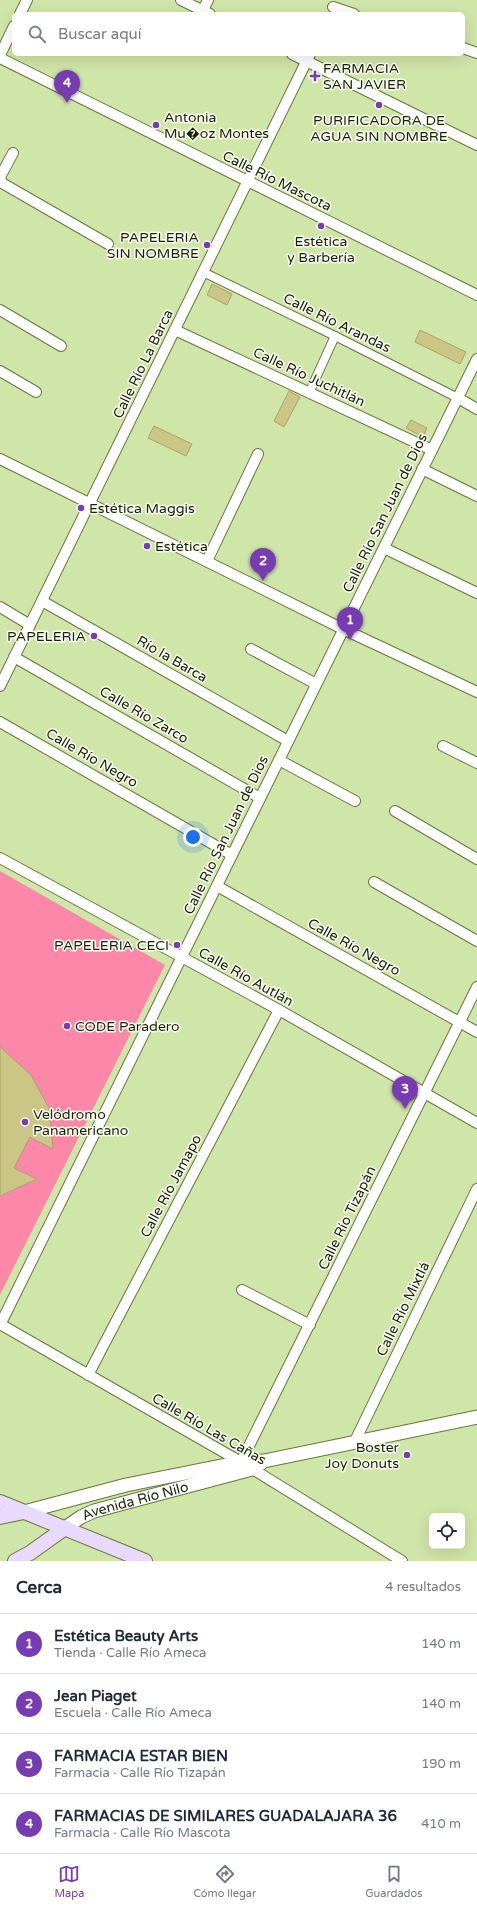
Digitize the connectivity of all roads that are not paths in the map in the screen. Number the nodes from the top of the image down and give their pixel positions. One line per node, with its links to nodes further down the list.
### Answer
1 (27, 0): 5 (street)
2 (182, 0): 6 (street)
3 (208, 0): 6 (street)
4 (333, 7): 7 (street)
5 (21, 12)
6 (206, 12)
7 (348, 12)
8 (12, 30): 11 (street)
9 (465, 49): 10 (street)
10 (477, 53)
11 (0, 55)
12 (0, 58): 17 (street, Calle Río Mascota)
13 (309, 58): 14 (street); 17 (street, Calle Río La Barca)
14 (477, 145)
15 (12, 153): 16 (street)
16 (1, 170): 18 (street)
17 (247, 182): 19 (street, Calle Río La Barca); 20 (street, Calle Río Mascota)
18 (108, 244)
19 (203, 272): 22 (street, Calle Río La Barca); 23 (street, Calle Río Arandas)
20 (477, 295)
21 (0, 310): 24 (street)
22 (175, 330): 28 (street, Calle Río Juchitlán); 36 (street, Calle Río La Barca)
23 (335, 336): 28 (street); 29 (street, Calle Río Arandas)
24 (61, 346)
25 (477, 359): 29 (street, Calle Río San Juan de Dios)
26 (0, 371): 27 (street)
27 (36, 392)
28 (309, 393): 31 (street, Calle Río Juchitlán)
29 (458, 398): 30 (street); 31 (street, Calle Río San Juan de Dios)
30 (477, 409)
31 (432, 450): 34 (street, Calle Río San Juan de Dios)
32 (258, 454): 38 (street)
33 (0, 459): 36 (street)
34 (422, 469): 35 (street); 37 (street, Calle Río San Juan de Dios)
35 (477, 496)
36 (90, 503): 38 (street); 40 (street, Calle Río La Barca)
37 (384, 548): 39 (street); 43 (street, Calle Río San Juan de Dios)
38 (207, 561): 43 (street)
39 (477, 593)
40 (42, 601): 42 (street, Calle Río La Barca); 50 (street, Río la Barca)
41 (0, 607): 42 (street)
42 (30, 625): 45 (street, Calle Río La Barca)
43 (343, 629): 46 (street, Calle Río San Juan de Dios); 48 (street)
44 (251, 649): 46 (street)
45 (14, 657): 47 (street, Calle Río La Barca); 54 (street, Calle Río Zarco)
46 (316, 684): 50 (street, Calle Río San Juan de Dios)
47 (0, 686)
48 (477, 692)
49 (0, 722): 57 (street, Calle Río Negro)
50 (288, 741): 52 (street, Calle Río San Juan de Dios)
51 (443, 746): 53 (street)
52 (279, 760): 54 (street, Calle Río San Juan de Dios); 55 (street)
53 (477, 763)
54 (260, 798): 57 (street, Calle Río San Juan de Dios)
55 (355, 801)
56 (395, 811): 59 (street)
57 (232, 855): 61 (street, Calle Río San Juan de Dios)
58 (0, 858): 63 (street, Calle Río Autlán)
59 (477, 859)
60 (374, 882): 62 (street)
61 (216, 886): 63 (street, Calle Río San Juan de Dios); 66 (street, Calle Río Negro)
62 (477, 941)
63 (181, 957): 65 (street, Calle Río Autlán); 72 (street, Calle Río San Juan de Dios)
64 (477, 987): 66 (street, Calle Río Tizapán)
65 (279, 1010): 68 (street, Calle Río Autlán); 74 (street, Calle Río Jamapo)
66 (459, 1022): 67 (street, Calle Río Negro); 68 (street, Calle Río Tizapán)
67 (477, 1032)
68 (424, 1094): 69 (street, Calle Río Autlán); 73 (street, Calle Río Tizapán)
69 (477, 1123)
70 (477, 1189): 76 (street, Calle Río Mixtlá)
71 (242, 1290): 73 (street)
72 (0, 1324): 74 (street, Calle Río Las Cañas)
73 (310, 1325): 77 (street, Calle Río Tizapán)
74 (88, 1375): 77 (street, Calle Río Las Cañas)
75 (476, 1415): 76 (street, Avenida Río Nilo)
76 (355, 1441): 77 (street, Avenida Río Nilo)
77 (247, 1466): 79 (street, Avenida Río Nilo); 81 (street, Avenida Río Nilo); 84 (street, Calle Río Las Cañas)
78 (0, 1502): 79 (main road)
79 (24, 1512): 80 (main road, Avenida Río Nilo); 81 (main road)
80 (0, 1517)
81 (65, 1528): 82 (main road); 83 (main road, Avenida Río Nilo)
82 (133, 1559)
83 (15, 1561)
84 (402, 1561)

